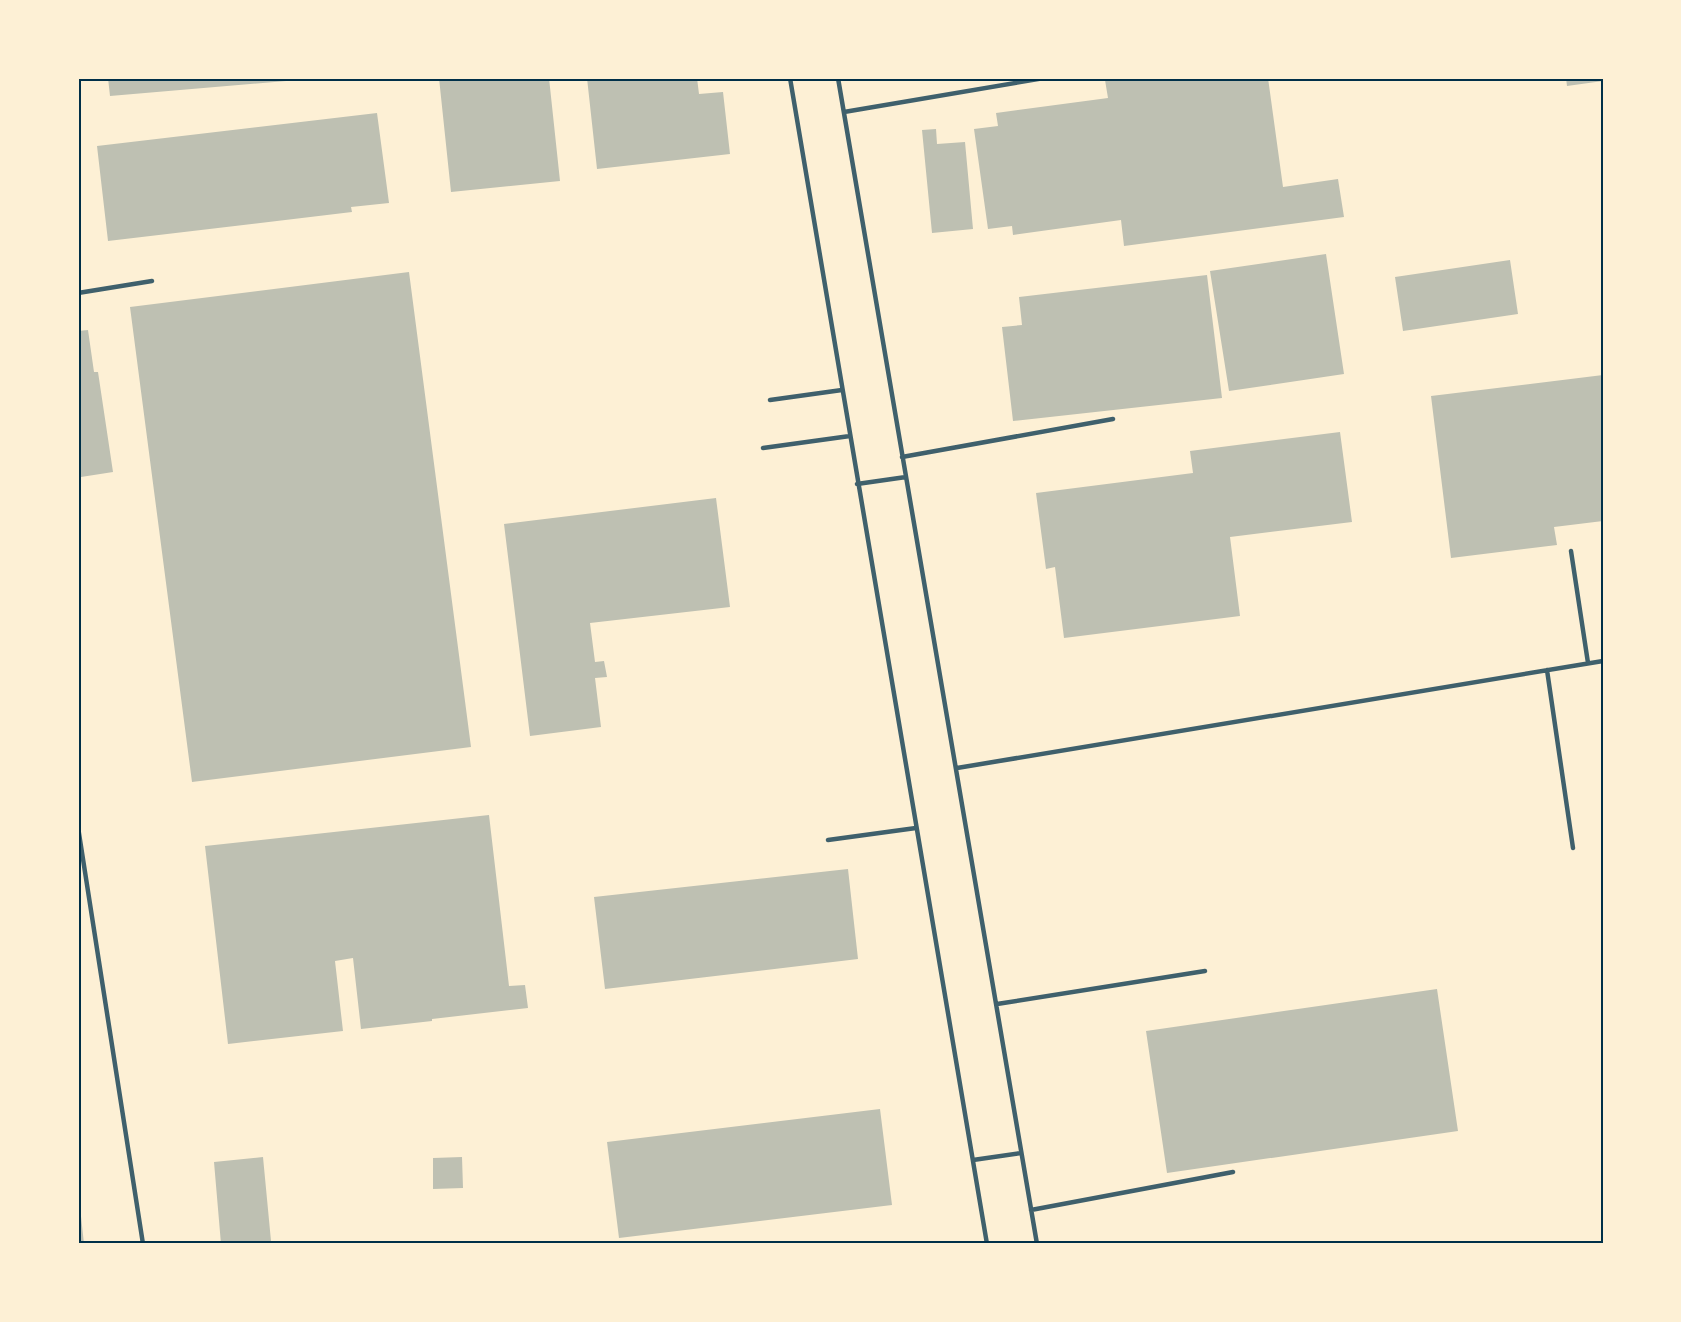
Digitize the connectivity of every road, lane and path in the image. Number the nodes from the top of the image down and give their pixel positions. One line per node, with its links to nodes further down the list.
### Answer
1 (790, 78): 7 (lane)
2 (838, 78): 4 (lane)
3 (1044, 78): 4 (lane)
4 (844, 112): 12 (lane)
5 (152, 281): 6 (lane)
6 (78, 293)
7 (842, 390): 8 (lane); 10 (lane)
8 (770, 400)
9 (1113, 419): 12 (lane)
10 (850, 436): 11 (lane); 14 (lane)
11 (763, 448)
12 (902, 457): 13 (lane)
13 (906, 477): 14 (lane); 19 (lane)
14 (857, 484): 21 (lane)
15 (1571, 551): 17 (lane)
16 (1603, 661): 17 (lane)
17 (1588, 663): 18 (lane)
18 (1547, 670): 19 (lane); 24 (lane)
19 (957, 768): 26 (lane)
20 (78, 826): 23 (lane)
21 (916, 828): 22 (lane); 28 (lane)
22 (828, 840)
23 (80, 848): 31 (lane)
24 (1573, 848)
25 (1205, 971): 26 (lane)
26 (997, 1004): 27 (lane)
27 (1022, 1153): 28 (lane); 30 (lane)
28 (973, 1160): 32 (lane)
29 (1233, 1172): 30 (lane)
30 (1031, 1210): 33 (lane)
31 (143, 1244)
32 (987, 1244)
33 (1037, 1244)

